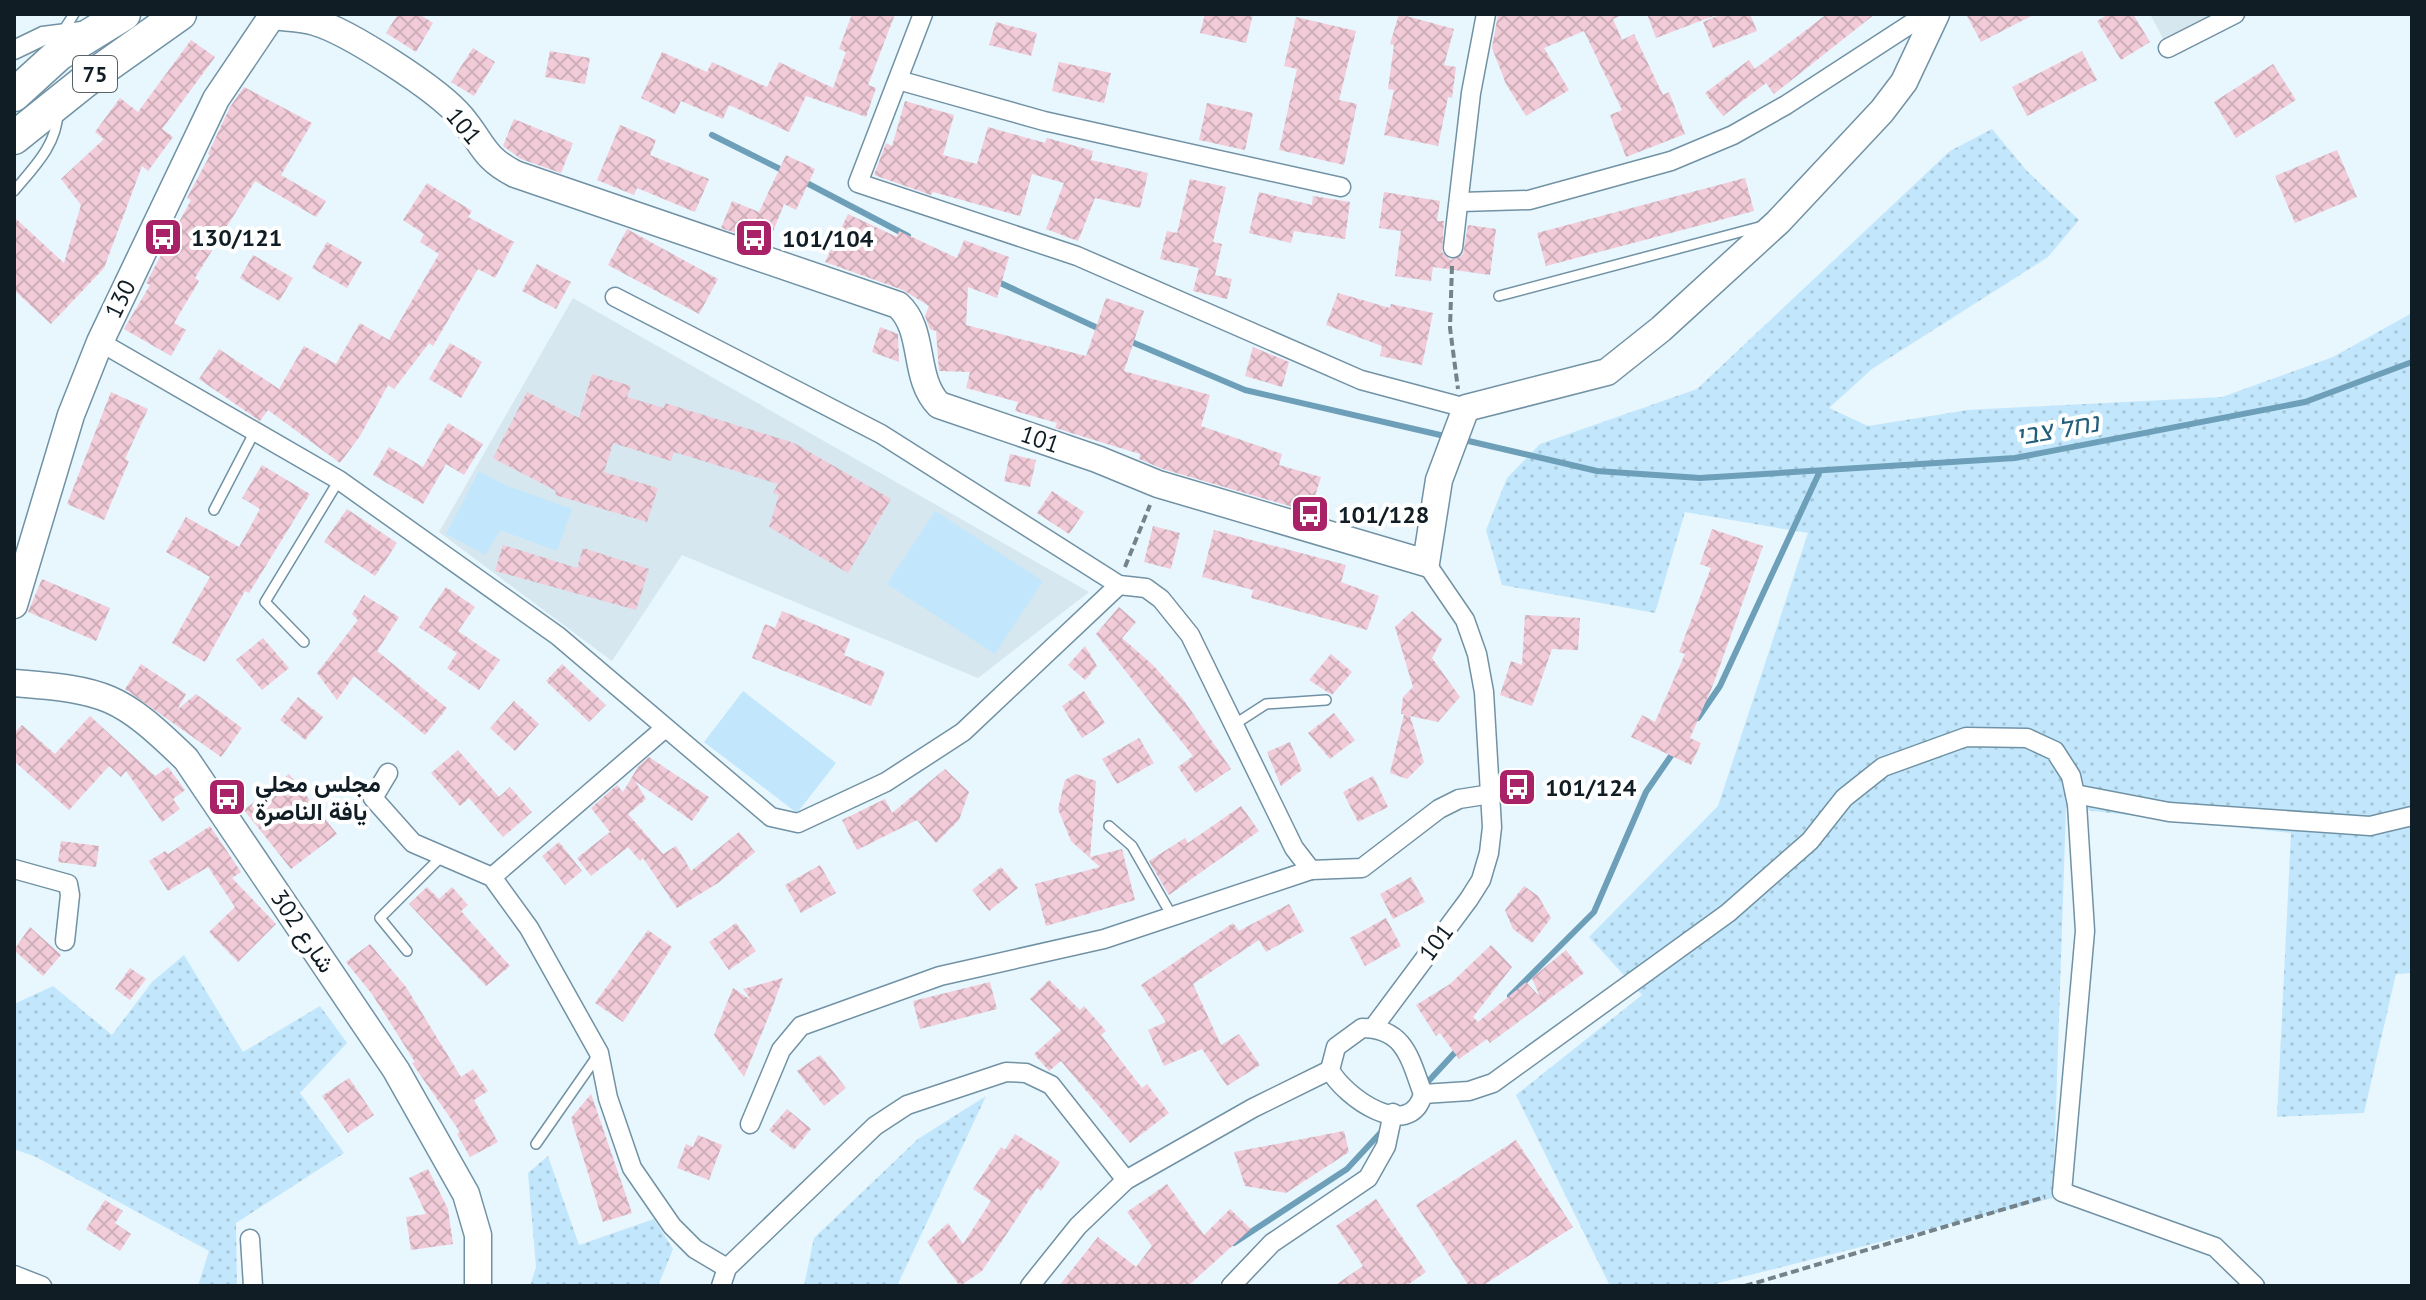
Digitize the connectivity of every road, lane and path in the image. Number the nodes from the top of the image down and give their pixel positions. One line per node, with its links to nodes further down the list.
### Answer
1 (180, 14): 14 (highway, 75)
2 (923, 14): 12 (street)
3 (1486, 14): 18 (street)
4 (1926, 14): 18 (street)
5 (1936, 14): 19 (street)
6 (2235, 14): 10 (street)
7 (272, 15): 23 (street, 130); 27 (street, 101)
8 (100, 19): 9 (street); 9 (lane); 13 (highway, 75)
9 (61, 35): 11 (street)
10 (2168, 48)
11 (14, 50)
12 (898, 80): 16 (street); 24 (street)
13 (14, 95)
14 (58, 102): 15 (highway, 75); 17 (lane)
15 (14, 138)
16 (1341, 187)
17 (14, 191)
18 (1461, 202): 20 (street)
19 (1778, 222): 21 (lane); 24 (street)
20 (1453, 248): 24 (path)
21 (1499, 296)
22 (615, 297): 30 (street)
23 (100, 342): 25 (street); 31 (street, 130)
24 (1466, 408): 29 (street)
25 (255, 431): 26 (street); 28 (lane)
26 (339, 480): 32 (lane); 36 (street)
27 (1158, 484): 29 (street, 101); 30 (path)
28 (214, 510)
29 (1426, 563): 38 (street, 101)
30 (1119, 585): 35 (street); 36 (street)
31 (14, 605)
32 (304, 642)
33 (14, 683): 63 (street, شارع 302)
34 (1326, 700): 35 (lane)
35 (1235, 724): 44 (street)
36 (664, 729): 45 (street)
37 (388, 773): 42 (street)
38 (1491, 794): 44 (street); 49 (street, 101)
39 (2075, 794): 40 (street); 52 (street); 57 (street)
40 (2412, 816)
41 (1109, 826): 46 (lane)
42 (441, 857): 45 (street); 48 (lane)
43 (14, 869): 47 (street)
44 (1311, 870): 46 (street)
45 (492, 877): 50 (street)
46 (1172, 916): 54 (street)
47 (65, 941)
48 (407, 951)
49 (1373, 1028): 51 (street); 52 (street)
50 (599, 1053): 55 (lane); 60 (street)
51 (1330, 1070): 53 (street); 56 (street)
52 (1423, 1094): 53 (street)
53 (1393, 1113): 65 (street)
54 (750, 1124)
55 (536, 1144)
56 (1126, 1180): 60 (street); 64 (street)
57 (2062, 1192): 66 (path); 67 (street)
58 (250, 1239): 62 (street)
59 (14, 1275): 61 (street)
60 (724, 1277)
61 (42, 1286)
62 (253, 1286)
63 (478, 1286)
64 (1030, 1286)
65 (1231, 1286)
66 (1745, 1286)
67 (2255, 1286)

